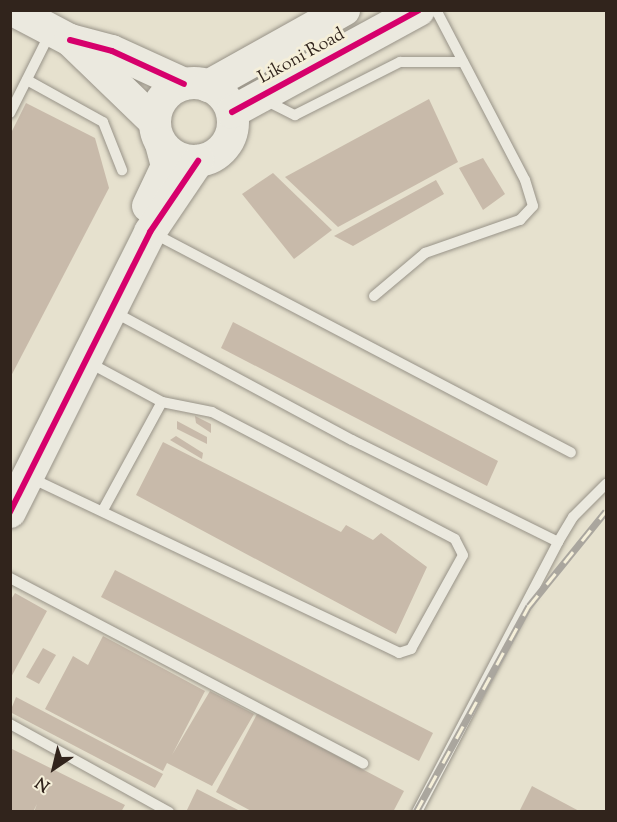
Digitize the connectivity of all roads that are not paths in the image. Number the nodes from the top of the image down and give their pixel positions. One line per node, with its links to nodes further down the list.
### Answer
1 (13, 10): 5 (street)
2 (344, 10): 8 (street)
3 (419, 10): 9 (street, Likoni Road)
4 (436, 10): 6 (lane)
5 (60, 35): 7 (lane); 8 (street); 12 (street)
6 (463, 62): 9 (lane); 16 (lane)
7 (27, 80): 11 (lane); 14 (lane)
8 (196, 85): 10 (street); 12 (street)
9 (260, 97): 10 (street, Likoni Road)
10 (232, 112): 13 (street)
11 (10, 113)
12 (158, 133): 13 (street); 21 (street)
13 (198, 161): 15 (street)
14 (122, 170)
15 (150, 232): 17 (street); 20 (lane)
16 (374, 296)
17 (114, 312): 18 (street); 25 (lane)
18 (88, 362): 19 (lane); 21 (street)
19 (162, 402): 23 (lane); 23 (lane)
20 (571, 452)
21 (20, 480): 23 (lane); 24 (street)
22 (606, 484): 25 (lane)
23 (103, 510)
24 (10, 512)
25 (558, 542): 30 (lane)
26 (10, 578): 28 (lane)
27 (10, 724): 29 (lane)
28 (363, 763)
29 (169, 812)
30 (417, 812)

